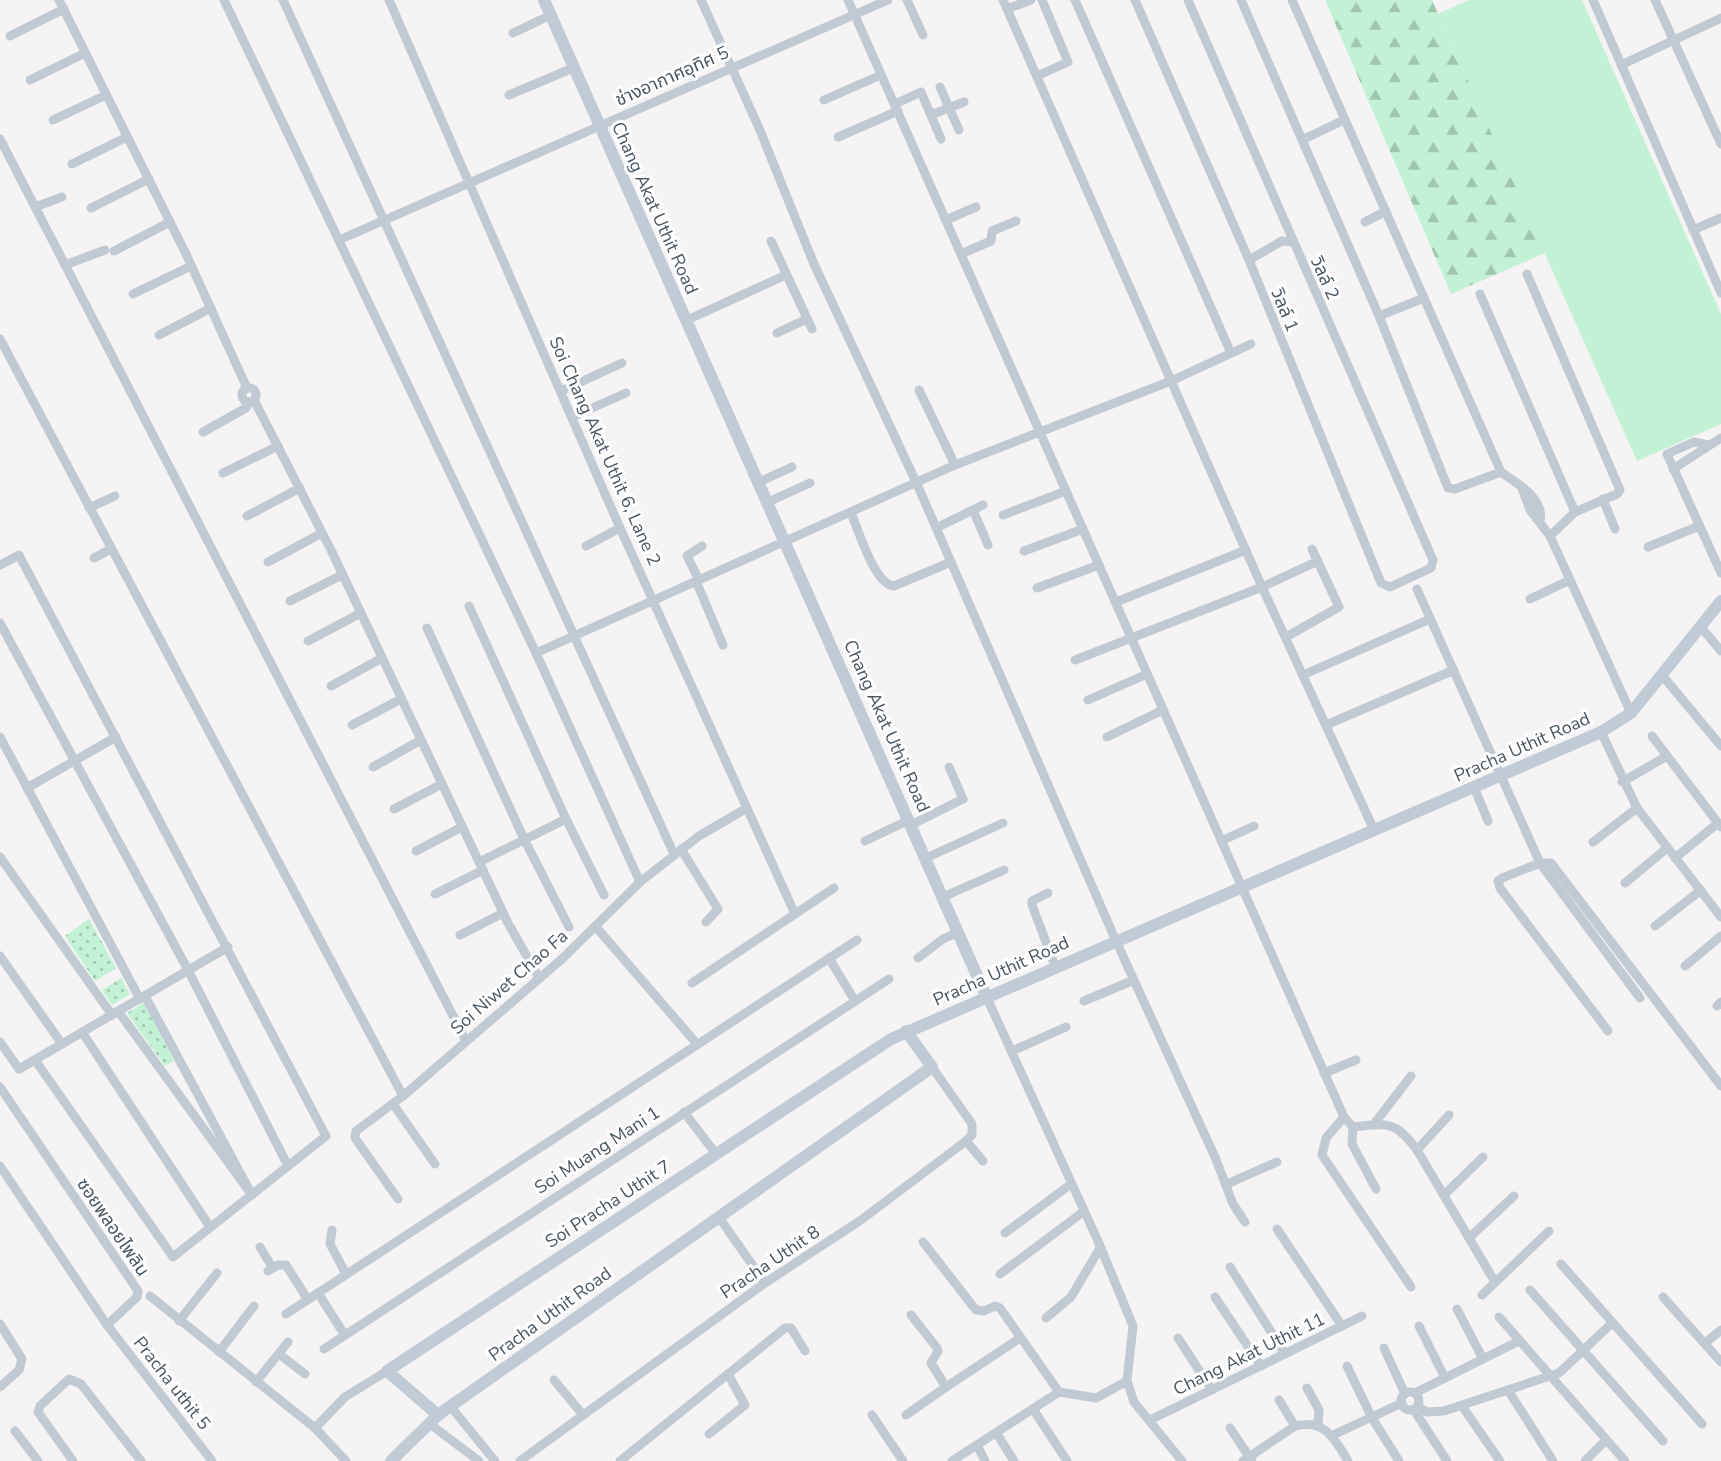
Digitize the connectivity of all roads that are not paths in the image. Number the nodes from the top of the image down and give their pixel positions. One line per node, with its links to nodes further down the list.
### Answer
1 (224, 0): 67 (street)
2 (283, 0): 62 (street)
3 (389, 0): 54 (street, Soi Chang Akat Uthit 6, Lane 2)
4 (544, 0): 21 (street, Chang Akat Uthit Road)
5 (701, 0): 29 (street)
6 (848, 0): 20 (street)
7 (888, 0): 20 (street, ช่างอากาศอุทิศ 5)
8 (907, 0): 24 (street)
9 (1031, 0): 19 (street)
10 (1042, 0): 32 (street)
11 (1076, 0): 89 (street)
12 (1135, 0): 71 (street, วิลล์ 1)
13 (1188, 0): 69 (street, วิลล์ 2)
14 (1241, 0): 50 (street)
15 (1292, 0): 43 (street)
16 (1592, 0): 28 (street)
17 (1655, 0): 26 (street)
18 (61, 4): 25 (street); 27 (street)
19 (1005, 5): 32 (street)
20 (854, 13): 29 (street, ช่างอากาศอุทิศ 5); 31 (street)
21 (551, 15): 23 (street); 30 (street, Chang Akat Uthit Road)
22 (1721, 18): 26 (street)
23 (513, 33)
24 (923, 35)
25 (10, 36)
26 (1674, 40): 28 (street); 51 (street)
27 (85, 53): 33 (street); 35 (street)
28 (1621, 65): 66 (street)
29 (731, 67): 44 (street, ช่างอากาศอุทิศ 5); 109 (street)
30 (573, 68): 36 (street); 44 (street, Chang Akat Uthit Road)
31 (881, 75): 37 (street); 40 (street)
32 (1037, 76): 91 (street)
33 (30, 80)
34 (940, 87): 39 (street)
35 (106, 95): 42 (street); 46 (street)
36 (509, 95)
37 (824, 100)
38 (964, 102): 39 (street)
39 (949, 107): 41 (street); 45 (street)
40 (896, 108): 41 (street); 47 (street); 61 (street)
41 (931, 115): 49 (street)
42 (53, 120)
43 (1344, 120): 50 (street); 59 (street)
44 (599, 125): 54 (street, ช่างอากาศอุทิศ 5); 83 (street, Chang Akat Uthit Road)
45 (959, 130)
46 (127, 137): 52 (street); 53 (street)
47 (838, 137)
48 (0, 139): 56 (street)
49 (941, 139)
50 (1302, 140): 81 (street)
51 (1721, 144)
52 (72, 164)
53 (149, 179): 58 (street); 64 (street)
54 (470, 182): 62 (street, ช่างอากาศอุทิศ 5); 93 (street, Soi Chang Akat Uthit 6, Lane 2)
55 (62, 197): 56 (street)
56 (35, 206): 72 (street)
57 (976, 207): 61 (street)
58 (91, 208)
59 (1386, 211): 65 (street); 79 (street)
60 (1721, 218): 66 (street)
61 (946, 219): 70 (street)
62 (384, 220): 67 (street, ช่างอากาศอุทิศ 5); 163 (street)
63 (1016, 221): 70 (street)
64 (170, 222): 72 (street); 73 (street)
65 (1365, 222)
66 (1693, 230): 76 (street)
67 (339, 240): 169 (street)
68 (771, 242): 75 (street)
69 (1292, 242): 71 (street); 144 (street, วิลล์ 2)
70 (961, 254): 97 (street)
71 (1249, 260): 144 (street, วิลล์ 1)
72 (65, 265): 265 (street)
73 (191, 266): 77 (street); 80 (street)
74 (1527, 274): 113 (street)
75 (786, 275): 82 (street); 83 (street)
76 (1721, 293)
77 (133, 294)
78 (1480, 294): 118 (street)
79 (1424, 298): 81 (street); 105 (street)
80 (211, 308): 86 (street); 95 (street)
81 (1379, 316): 105 (street)
82 (807, 319): 84 (street); 85 (street)
83 (687, 320): 107 (street, Chang Akat Uthit Road)
84 (812, 329)
85 (777, 333)
86 (159, 335)
87 (0, 340): 116 (street)
88 (1251, 344): 89 (street)
89 (1231, 353): 91 (street)
90 (622, 363): 93 (street)
91 (1171, 381): 97 (street); 136 (street)
92 (919, 390): 102 (street)
93 (561, 391): 96 (street, Soi Chang Akat Uthit 6, Lane 2)
94 (626, 393): 96 (street)
95 (251, 401): 98 (street); 101 (street)
96 (572, 417): 123 (street, Soi Chang Akat Uthit 6, Lane 2)
97 (1040, 431): 102 (street); 111 (street)
98 (203, 432)
99 (1721, 438): 100 (street)
100 (1708, 445): 104 (street); 104 (street)
101 (278, 446): 106 (street); 110 (street)
102 (955, 465): 109 (street)
103 (792, 467): 107 (street)
104 (1673, 468): 122 (street)
105 (1501, 472): 128 (street)
106 (223, 473)
107 (759, 482): 114 (street, Chang Akat Uthit Road)
108 (810, 483): 114 (street)
109 (917, 484): 119 (street); 124 (street)
110 (300, 488): 121 (street); 127 (street)
111 (1066, 491): 120 (street); 125 (street)
112 (114, 496): 116 (street)
113 (1603, 499): 118 (street); 126 (street)
114 (768, 502): 129 (street, Chang Akat Uthit Road)
115 (983, 505): 117 (street)
116 (89, 508): 134 (street)
117 (973, 510): 124 (street); 130 (street)
118 (1575, 512): 128 (street)
119 (851, 513): 129 (street); 141 (street)
120 (1003, 515)
121 (247, 516)
122 (1699, 526): 133 (street); 145 (street)
123 (620, 528): 131 (street); 153 (street, Soi Chang Akat Uthit 6, Lane 2)
124 (936, 528): 141 (street)
125 (1083, 529): 137 (street); 143 (street)
126 (1615, 529)
127 (322, 533): 140 (street); 146 (street)
128 (1550, 536): 147 (street)
129 (786, 541): 148 (street); 204 (street, Chang Akat Uthit Road)
130 (988, 545)
131 (586, 546)
132 (702, 546): 148 (street)
133 (1648, 547)
134 (111, 549): 138 (street); 277 (street)
135 (1312, 549): 139 (street)
136 (1246, 550): 149 (street); 156 (street)
137 (1024, 551)
138 (94, 558)
139 (1318, 561): 149 (street); 164 (street)
140 (268, 562)
141 (951, 562): 243 (street)
142 (0, 565): 186 (street)
143 (1099, 565): 150 (street); 156 (street)
144 (1431, 568)
145 (1721, 573)
146 (342, 575): 154 (street); 158 (street)
147 (1570, 580): 152 (street); 180 (street)
148 (697, 581): 153 (street); 167 (street)
149 (1262, 587): 164 (street); 165 (street)
150 (1037, 588)
151 (1417, 589): 159 (street)
152 (1530, 599)
153 (655, 600): 163 (street); 199 (street, Soi Chang Akat Uthit 6, Lane 2)
154 (290, 601)
155 (1721, 601): 161 (street, Pracha Uthit Road)
156 (1116, 602): 165 (street)
157 (469, 607): 202 (street)
158 (361, 613): 166 (street); 170 (street)
159 (1430, 619): 172 (street); 174 (street)
160 (0, 623): 191 (street)
161 (1700, 626): 168 (street); 175 (street, Pracha Uthit Road)
162 (427, 628): 210 (street)
163 (574, 636): 169 (street); 216 (street)
164 (1286, 637): 174 (street)
165 (1132, 639): 171 (street); 173 (street)
166 (307, 641)
167 (723, 645)
168 (1721, 651)
169 (536, 653): 223 (street)
170 (382, 658): 176 (street); 177 (street)
171 (1074, 660)
172 (1454, 670): 182 (street); 194 (street)
173 (1147, 674): 178 (street); 179 (street)
174 (1303, 675): 182 (street)
175 (1662, 675): 180 (street, Pracha Uthit Road); 189 (street)
176 (331, 685)
177 (401, 699): 181 (street); 188 (street)
178 (1088, 700)
179 (1163, 710): 187 (street); 212 (street)
180 (1631, 713): 183 (street, Pracha Uthit Road)
181 (352, 725)
182 (1326, 725): 209 (street)
183 (1602, 736): 194 (street, Pracha Uthit Road); 195 (street)
184 (1652, 736): 190 (street)
185 (0, 737): 198 (street)
186 (116, 737): 191 (street); 244 (street)
187 (1107, 737)
188 (421, 740): 192 (street); 196 (street)
189 (1719, 740)
190 (1667, 756): 195 (street); 206 (street)
191 (75, 761): 198 (street); 250 (street)
192 (373, 766)
193 (949, 767): 204 (street)
194 (1502, 775): 197 (street, Pracha Uthit Road); 220 (street)
195 (1622, 782): 200 (street)
196 (442, 784): 201 (street); 208 (street)
197 (1474, 787): 203 (street); 209 (street, Pracha Uthit Road)
198 (27, 788): 255 (street)
199 (747, 808): 216 (street, Soi Niwet Chao Fa); 233 (street, Soi Chang Akat Uthit 6, Lane 2)
200 (1637, 808): 213 (street); 214 (street)
201 (394, 810)
202 (566, 819): 210 (street); 230 (street)
203 (1488, 821)
204 (910, 822): 211 (street); 218 (street, Chang Akat Uthit Road)
205 (1003, 823): 218 (street)
206 (1719, 825): 219 (street)
207 (1254, 826): 212 (street)
208 (462, 827): 215 (street); 221 (street)
209 (1374, 830): 225 (street, Pracha Uthit Road)
210 (524, 839): 221 (street); 236 (street)
211 (865, 841)
212 (1221, 841): 225 (street)
213 (1593, 842)
214 (1667, 848): 219 (street); 224 (street)
215 (416, 851)
216 (678, 852): 223 (street, Soi Niwet Chao Fa); 235 (street)
217 (0, 857): 260 (street)
218 (926, 858): 231 (street, Chang Akat Uthit Road)
219 (1675, 858): 227 (street)
220 (1540, 863): 257 (street); 263 (street); 275 (street)
221 (481, 866): 229 (street); 232 (street)
222 (1004, 870): 231 (street)
223 (640, 882): 238 (street, Soi Niwet Chao Fa)
224 (1625, 883)
225 (1239, 886): 243 (street, Pracha Uthit Road); 273 (street)
226 (834, 888): 233 (street)
227 (1701, 890): 234 (street); 237 (street)
228 (1048, 892): 248 (street)
229 (435, 894)
230 (604, 895)
231 (943, 897): 239 (street, Chang Akat Uthit Road)
232 (503, 913): 240 (street); 251 (street)
233 (795, 914): 254 (street)
234 (1721, 917)
235 (706, 922)
236 (569, 926)
237 (1655, 926)
238 (596, 927): 251 (street, Soi Niwet Chao Fa); 268 (street)
239 (958, 932): 246 (street); 256 (street, Chang Akat Uthit Road)
240 (460, 935)
241 (1721, 936): 249 (street)
242 (857, 940): 247 (street)
243 (1116, 941): 248 (street, Pracha Uthit Road); 253 (street)
244 (228, 947): 250 (street); 292 (street)
245 (0, 956): 267 (street)
246 (918, 957)
247 (829, 958): 258 (street); 268 (street)
248 (1055, 965): 256 (street, Pracha Uthit Road)
249 (1685, 966)
250 (188, 970): 255 (street); 292 (street)
251 (539, 978): 265 (street, Soi Niwet Chao Fa)
252 (889, 979): 258 (street, Soi Muang Mani 1)
253 (1134, 980): 259 (street); 294 (street)
254 (692, 983)
255 (142, 997): 260 (street); 296 (street)
256 (987, 998): 262 (street, Pracha Uthit Road); 269 (street, Chang Akat Uthit Road)
257 (1640, 998)
258 (855, 1001): 279 (street, Soi Muang Mani 1)
259 (1084, 1001)
260 (115, 1013): 264 (street); 296 (street)
261 (1066, 1027): 269 (street)
262 (906, 1031): 272 (street); 286 (street, Soi Pracha Uthit 7)
263 (1608, 1031)
264 (82, 1032): 267 (street); 303 (street)
265 (465, 1039): 277 (street, Soi Niwet Chao Fa)
266 (0, 1042): 270 (street)
267 (62, 1044): 270 (street)
268 (697, 1044): 315 (street)
269 (1012, 1051): 293 (street, Chang Akat Uthit Road)
270 (35, 1060): 303 (street)
271 (1356, 1060): 273 (street)
272 (932, 1067): 284 (street); 301 (street, Pracha Uthit Road)
273 (1324, 1073): 281 (street)
274 (1411, 1076): 282 (street)
275 (1721, 1086)
276 (0, 1087): 337 (street, ซอยพลอยไพลิน)
277 (402, 1096): 278 (street, Soi Niwet Chao Fa)
278 (393, 1104): 290 (street); 299 (street, Soi Niwet Chao Fa)
279 (684, 1112): 286 (street); 341 (street, Soi Muang Mani 1)
280 (1449, 1115): 285 (street)
281 (1344, 1117): 283 (street); 319 (street)
282 (1374, 1124): 283 (street); 285 (street)
283 (1353, 1127): 295 (street)
284 (966, 1141): 288 (street); 318 (street, Pracha Uthit 8)
285 (1417, 1150): 297 (street)
286 (716, 1154): 358 (street, Soi Pracha Uthit 7)
287 (1483, 1157): 297 (street)
288 (983, 1161)
289 (1277, 1162): 294 (street)
290 (435, 1164)
291 (0, 1166): 337 (street)
292 (288, 1166): 296 (street)
293 (1071, 1184): 300 (street, Chang Akat Uthit Road); 307 (street)
294 (1227, 1184): 302 (street)
295 (1376, 1189)
296 (252, 1195): 303 (street)
297 (1444, 1195): 308 (street)
298 (1514, 1196): 308 (street)
299 (398, 1199)
300 (1083, 1212): 311 (street, Chang Akat Uthit Road); 316 (street)
301 (718, 1216): 318 (street); 375 (street, Pracha Uthit Road)
302 (1245, 1222)
303 (210, 1227)
304 (1277, 1229): 338 (street)
305 (332, 1230): 315 (street)
306 (1549, 1231): 317 (street)
307 (1005, 1233)
308 (1469, 1238): 317 (street)
309 (923, 1241): 342 (street)
310 (260, 1247): 326 (street)
311 (1100, 1248): 333 (street); 364 (street, Chang Akat Uthit Road)
312 (1561, 1264): 335 (street)
313 (1230, 1267): 353 (street)
314 (217, 1273): 334 (street)
315 (346, 1274): 321 (street)
316 (1000, 1274)
317 (1496, 1282): 322 (street)
318 (765, 1283): 378 (street, Pracha Uthit 8)
319 (1411, 1287)
320 (1530, 1290): 350 (street)
321 (317, 1293): 326 (street); 341 (street)
322 (1482, 1295)
323 (150, 1296): 334 (street)
324 (1215, 1297): 356 (street)
325 (1663, 1297): 346 (street)
326 (308, 1300): 329 (street)
327 (254, 1306): 351 (street)
328 (1457, 1309): 354 (street)
329 (286, 1314)
330 (911, 1315): 367 (street)
331 (1362, 1316): 338 (street, Chang Akat Uthit 11)
332 (1499, 1317): 344 (street)
333 (1046, 1318)
334 (179, 1321): 351 (street)
335 (1612, 1323): 350 (street); 385 (street)
336 (0, 1324): 366 (street)
337 (107, 1325): 400 (street, Pracha uthit 5)
338 (1342, 1326): 353 (street, Chang Akat Uthit 11)
339 (1419, 1326): 362 (street)
340 (1721, 1330): 346 (street)
341 (344, 1334): 348 (street, Soi Muang Mani 1)
342 (1020, 1338): 367 (street); 371 (street)
343 (1178, 1338): 369 (street)
344 (1519, 1341): 354 (street); 361 (street)
345 (288, 1342): 352 (street)
346 (1705, 1343): 355 (street)
347 (1384, 1348): 372 (street)
348 (324, 1349)
349 (805, 1351): 360 (street)
350 (1583, 1351): 361 (street); 394 (street)
351 (219, 1352): 365 (street)
352 (279, 1354): 359 (street); 365 (street)
353 (1285, 1354): 356 (street, Chang Akat Uthit 11)
354 (1483, 1359): 362 (street)
355 (1721, 1362)
356 (1261, 1366): 369 (street, Chang Akat Uthit 11)
357 (1347, 1366): 381 (street)
358 (387, 1371): 382 (street); 387 (street)
359 (305, 1374)
360 (728, 1374): 390 (street); 406 (street)
361 (1550, 1377): 370 (street); 393 (street)
362 (1445, 1378): 372 (street)
363 (554, 1380): 378 (street)
364 (1128, 1381): 371 (street); 383 (street)
365 (256, 1382): 387 (street)
366 (0, 1387)
367 (946, 1387): 380 (street)
368 (1307, 1388): 384 (street)
369 (1212, 1390): 383 (street, Chang Akat Uthit 11)
370 (1508, 1390): 374 (street); 417 (street)
371 (1059, 1392): 377 (street)
372 (1407, 1397): 376 (street); 376 (street); 381 (street)
373 (1279, 1400): 386 (street)
374 (1462, 1405): 376 (street); 416 (street)
375 (452, 1407): 382 (street, Pracha Uthit Road); 404 (street)
376 (1416, 1408): 415 (street)
377 (1033, 1409): 391 (street); 411 (street)
378 (583, 1415): 405 (street, Pracha Uthit 8)
379 (872, 1415): 407 (street)
380 (906, 1415)
381 (1372, 1418): 392 (street); 414 (street)
382 (434, 1419): 402 (street, Pracha Uthit Road); 403 (street)
383 (1150, 1420): 412 (street)
384 (1318, 1424): 386 (street); 392 (street)
385 (1702, 1424)
386 (1295, 1426): 396 (street)
387 (315, 1428): 401 (street)
388 (1230, 1428): 396 (street)
389 (15, 1431): 397 (street)
390 (709, 1434)
391 (997, 1434): 395 (street); 410 (street)
392 (1333, 1435): 413 (street)
393 (1606, 1440): 418 (street); 419 (street)
394 (1663, 1441)
395 (976, 1446): 408 (street); 409 (street)
396 (1248, 1460)
397 (38, 1461)
398 (73, 1461): 399 (street)
399 (141, 1461)
400 (212, 1461)
401 (346, 1461)
402 (391, 1461)
403 (479, 1461)
404 (495, 1461)
405 (520, 1461)
406 (620, 1461)
407 (903, 1461)
408 (952, 1461)
409 (985, 1461)
410 (1014, 1461)
411 (1067, 1461)
412 (1182, 1461)
413 (1348, 1461)
414 (1399, 1461)
415 (1447, 1461)
416 (1500, 1461)
417 (1553, 1461)
418 (1585, 1461)
419 (1625, 1461)

